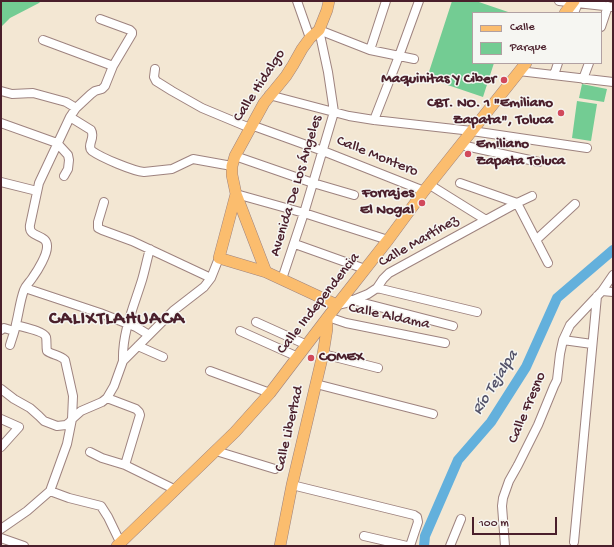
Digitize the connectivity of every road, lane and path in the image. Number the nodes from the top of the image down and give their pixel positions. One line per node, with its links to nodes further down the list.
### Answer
1 (297, 1): 12 (street)
2 (329, 1): 11 (main road)
3 (386, 1): 14 (street)
4 (419, 1): 15 (street)
5 (559, 1): 6 (street)
6 (575, 5): 7 (street); 8 (main road)
7 (611, 6): 10 (street)
8 (566, 12)
9 (100, 19): 19 (street)
10 (602, 25)
11 (319, 30): 12 (main road, Calle Hidalgo); 14 (street); 28 (street, Avenida De Los Ángeles)
12 (310, 38): 26 (main road, Calle Hidalgo)
13 (43, 40): 19 (street)
14 (370, 50): 15 (street)
15 (399, 56): 16 (street); 30 (street)
16 (414, 59)
17 (558, 64): 22 (street)
18 (589, 64): 23 (street)
19 (113, 66): 27 (street)
20 (522, 67): 22 (street); 33 (main road, Calle Independencia)
21 (155, 69): 32 (street, Calle Montero)
22 (554, 75): 23 (street)
23 (583, 79): 24 (street)
24 (613, 82)
25 (1, 91): 27 (street)
26 (269, 95): 28 (street); 32 (main road, Calle Hidalgo)
27 (76, 108): 29 (street)
28 (334, 112): 30 (street); 37 (street, Avenida De Los Ángeles)
29 (70, 117): 34 (street); 38 (street)
30 (374, 120): 33 (street)
31 (1, 123): 34 (street)
32 (250, 126): 37 (street, Calle Montero); 38 (main road, Calle Hidalgo)
33 (472, 131): 35 (main road, Calle Independencia); 36 (street)
34 (57, 143): 40 (street); 45 (street)
35 (461, 145): 39 (street); 44 (main road, Calle Independencia)
36 (587, 148)
37 (323, 151): 42 (street, Avenida De Los Ángeles); 44 (street, Calle Montero)
38 (234, 161): 42 (street); 46 (main road)
39 (539, 162)
40 (64, 176)
41 (1, 182): 45 (street)
42 (313, 183): 47 (street); 52 (street, Avenida De Los Ángeles)
43 (460, 183): 50 (street)
44 (427, 188): 53 (street, Calle Montero); 54 (main road, Calle Independencia)
45 (37, 191): 65 (street)
46 (236, 194): 52 (street); 58 (main road); 61 (main road)
47 (354, 195)
48 (532, 196): 50 (street, Calle Martínez)
49 (104, 202): 57 (street)
50 (517, 203): 53 (street, Calle Martínez); 55 (street)
51 (575, 204): 55 (street)
52 (304, 213): 54 (street); 56 (street, Avenida De Los Ángeles)
53 (486, 220): 66 (street, Calle Martínez)
54 (388, 240): 60 (main road, Calle Independencia)
55 (536, 240): 59 (street)
56 (294, 244): 60 (street); 64 (street, Avenida De Los Ángeles)
57 (150, 249): 63 (street); 74 (street)
58 (219, 258): 61 (main road); 63 (street)
59 (548, 263)
60 (365, 269): 70 (main road, Calle Independencia)
61 (266, 272): 64 (main road)
62 (613, 275): 68 (street, Calle Fresno)
63 (211, 278): 79 (street)
64 (282, 279): 70 (main road)
65 (25, 288): 74 (street); 76 (street)
66 (377, 288): 69 (street, Calle Martínez); 71 (street)
67 (613, 292): 68 (street)
68 (599, 294): 80 (street, Calle Fresno); 82 (street)
69 (352, 300): 70 (street, Calle Martínez); 75 (street)
70 (337, 305): 72 (main road, Calle Independencia)
71 (477, 312)
72 (328, 317): 81 (street, Calle Aldama); 84 (main road, Calle Independencia); 86 (main road, Calle Libertad)
73 (256, 322): 84 (street)
74 (128, 324): 79 (street); 89 (street)
75 (453, 326)
76 (15, 328): 77 (street); 83 (street); 98 (street)
77 (1, 330)
78 (240, 331): 88 (street)
79 (150, 335): 85 (street)
80 (563, 340): 82 (street); 118 (street, Calle Fresno)
81 (445, 343)
82 (592, 344): 111 (street)
83 (10, 345)
84 (307, 345): 88 (main road, Calle Independencia)
85 (138, 346): 87 (street); 89 (street)
86 (323, 354): 90 (street); 92 (main road, Calle Libertad)
87 (163, 357)
88 (298, 357): 94 (main road, Calle Independencia)
89 (123, 361): 95 (street)
90 (378, 368)
91 (210, 370): 94 (street)
92 (316, 384): 96 (street); 104 (main road, Calle Libertad)
93 (1, 389): 98 (street)
94 (270, 393): 100 (main road, Calle Independencia)
95 (106, 398): 98 (street); 102 (street)
96 (433, 414)
97 (1, 419): 99 (street)
98 (72, 419): 106 (street)
99 (1, 447)
100 (216, 450): 103 (street); 105 (main road, Calle Independencia)
101 (90, 452): 102 (street)
102 (125, 465): 105 (street)
103 (275, 469)
104 (292, 485): 114 (main road, Calle Libertad); 116 (street)
105 (176, 490): 112 (main road, Calle Independencia)
106 (50, 491): 108 (street); 112 (street)
107 (461, 519): 117 (street)
108 (1, 529)
109 (364, 536): 115 (street)
110 (1, 538): 113 (street)
111 (574, 542)
112 (120, 545)
113 (24, 546)
114 (280, 546)
115 (407, 546)
116 (410, 546)
117 (450, 546)
118 (505, 546)

